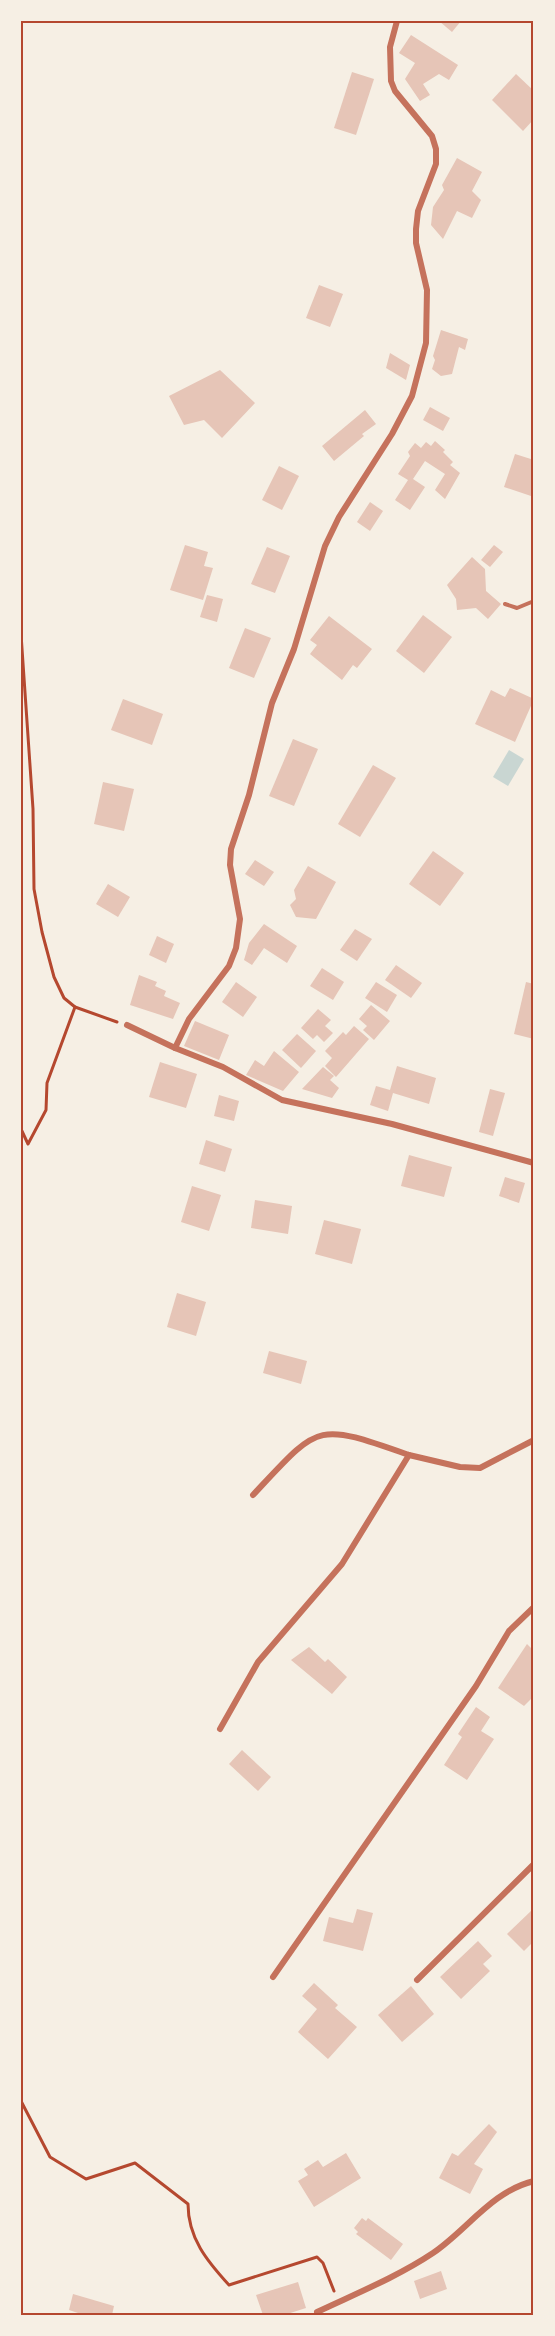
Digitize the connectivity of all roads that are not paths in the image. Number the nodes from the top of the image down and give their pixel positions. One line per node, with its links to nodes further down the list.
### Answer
1 (397, 21): 5 (street)
2 (534, 601): 3 (lane)
3 (505, 604)
4 (127, 1025): 5 (street)
5 (175, 1048): 6 (street)
6 (534, 1163)
7 (534, 1440): 8 (street)
8 (409, 1455): 9 (street); 11 (street)
9 (253, 1495)
10 (534, 1607): 13 (street)
11 (220, 1729)
12 (534, 1864): 14 (street)
13 (273, 1977)
14 (417, 1980)
15 (534, 2181): 16 (street)
16 (317, 2312)

